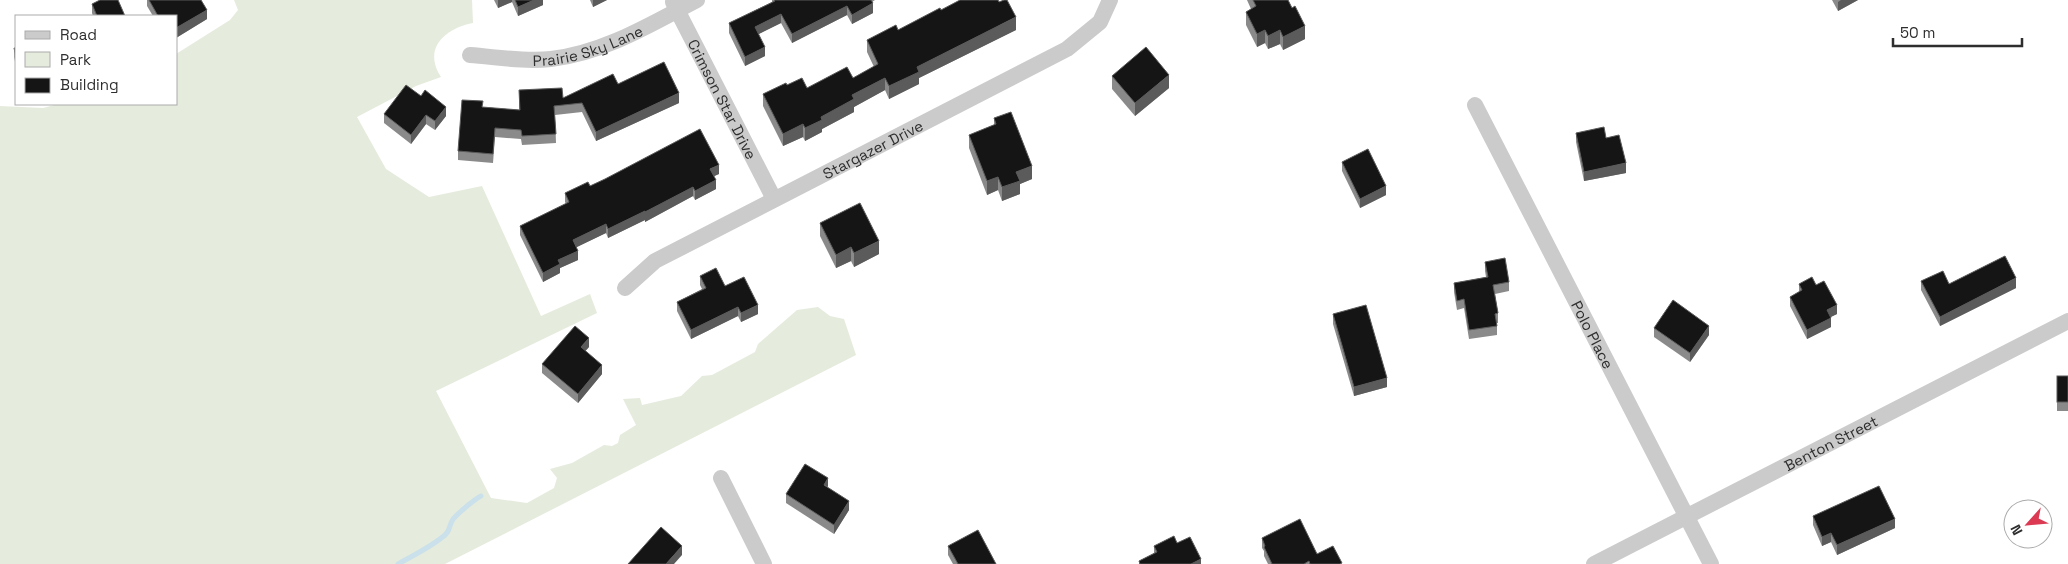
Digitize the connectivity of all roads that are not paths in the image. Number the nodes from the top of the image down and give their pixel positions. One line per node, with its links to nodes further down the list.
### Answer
1 (697, 0): 3 (street, Prairie Sky Lane)
2 (1110, 0): 6 (street, Stargazer Drive)
3 (675, 5): 4 (street, Prairie Sky Lane); 6 (street, Crimson Star Drive)
4 (470, 55)
5 (1475, 105): 10 (street, Polo Place)
6 (774, 198): 7 (street, Stargazer Drive)
7 (625, 288)
8 (2068, 321): 10 (street, Benton Street)
9 (721, 478): 11 (street)
10 (1687, 516): 12 (street, Benton Street); 13 (street, Polo Place)
11 (764, 564)
12 (1594, 564)
13 (1711, 564)

